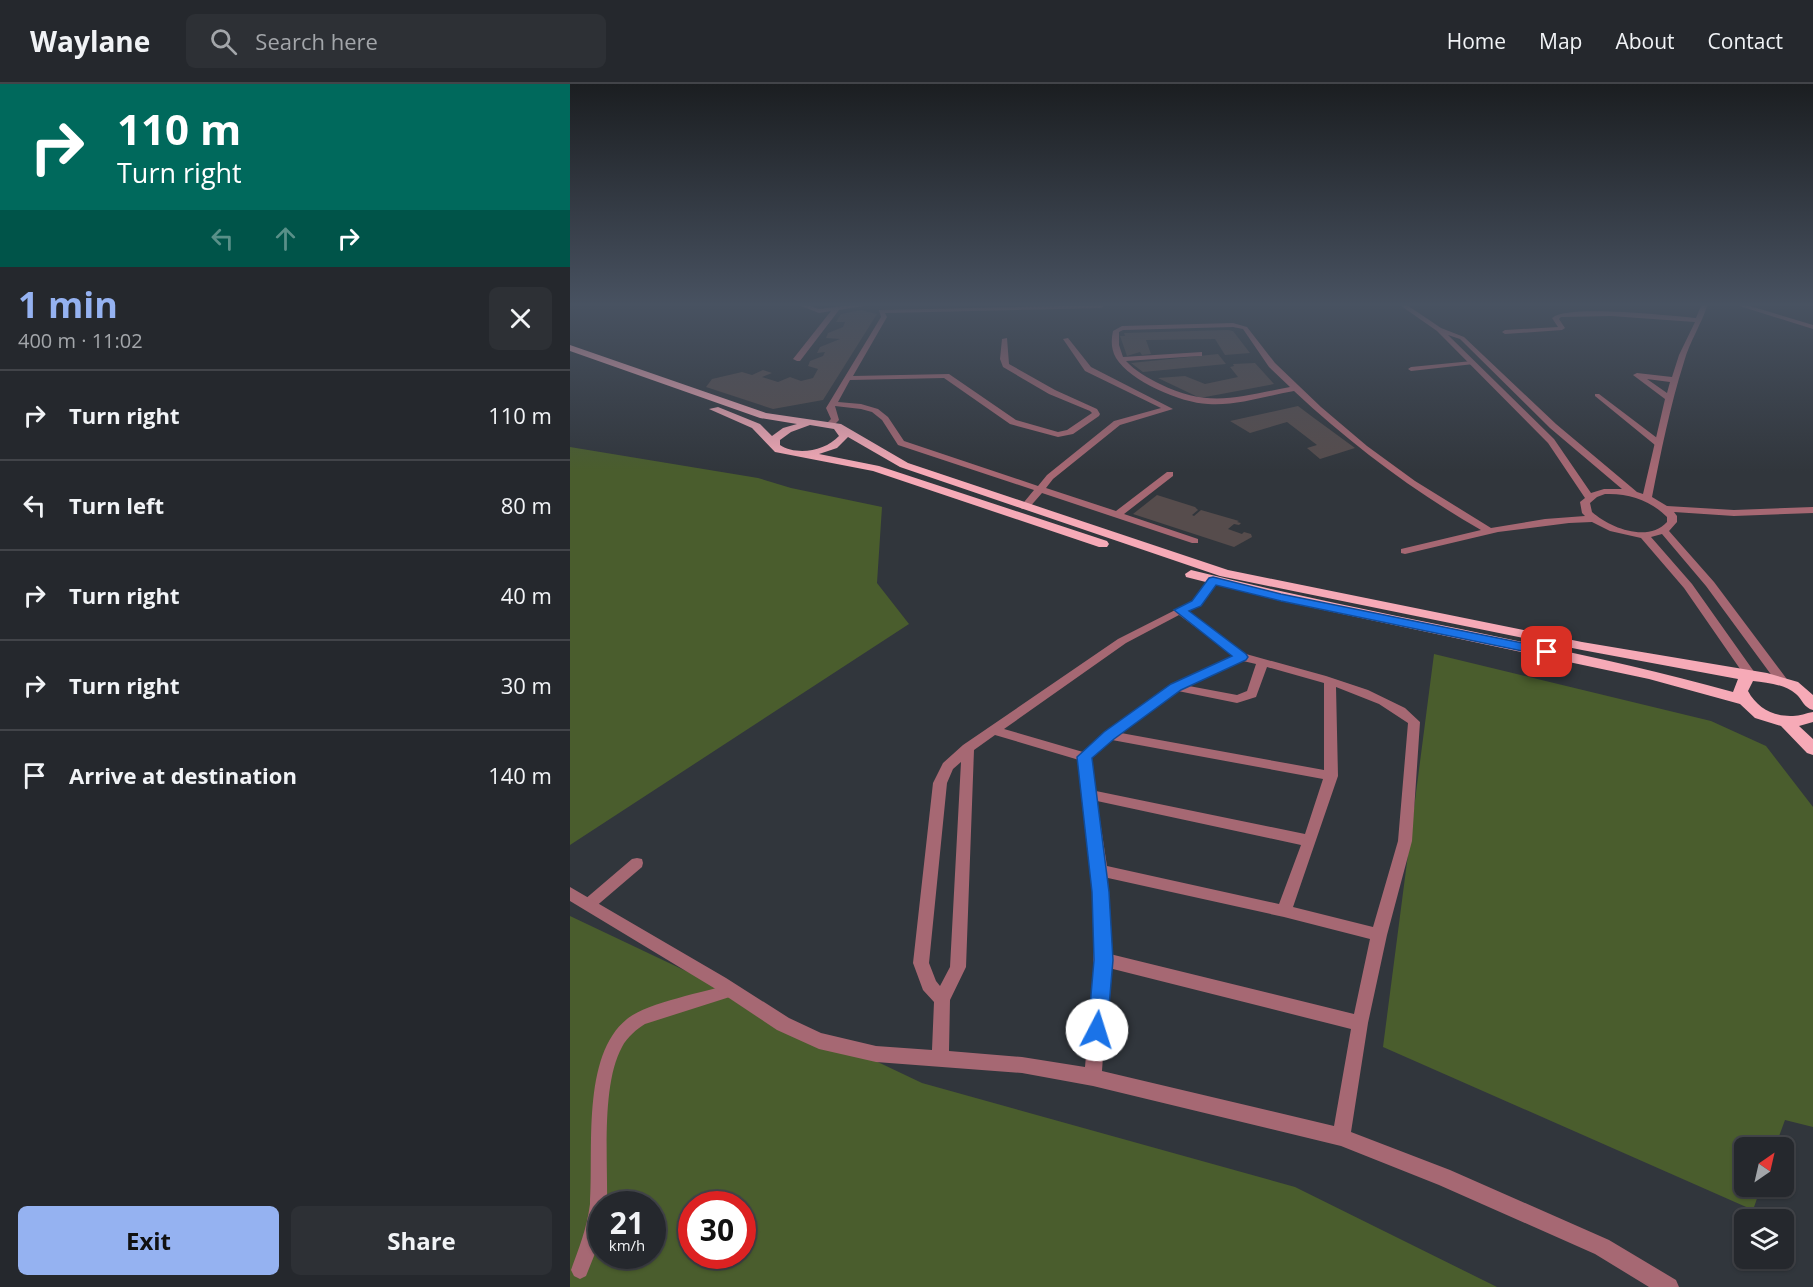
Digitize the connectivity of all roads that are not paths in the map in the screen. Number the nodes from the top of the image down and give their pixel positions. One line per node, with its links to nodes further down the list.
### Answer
1 (576, 359): 21 (main road)
2 (602, 359): 19 (main road)
3 (858, 359): 13 (street)
4 (1004, 359): 13 (street)
5 (1081, 359): 24 (street)
6 (1120, 359): 15 (street)
7 (1268, 359): 15 (street)
8 (1472, 359): 11 (street)
9 (1483, 359): 25 (street)
10 (1681, 359): 14 (street)
11 (1469, 360): 12 (lane); 26 (street)
12 (1411, 369)
13 (848, 376): 18 (street)
14 (1674, 380): 17 (street); 17 (street)
15 (1296, 388): 33 (street)
16 (1597, 395): 20 (lane)
17 (1669, 398): 20 (street)
18 (832, 404): 19 (street); 24 (street)
19 (831, 425): 21 (main road); 22 (main road); 28 (main road)
20 (1658, 443): 27 (street)
21 (775, 446): 22 (main road)
22 (799, 454): 38 (main road)
23 (1170, 474): 31 (street)
24 (1040, 489): 28 (street); 31 (street)
25 (1634, 494): 26 (street); 27 (street)
26 (1589, 497): 32 (street)
27 (1647, 497): 29 (street)
28 (1025, 507): 42 (main road)
29 (1667, 509): 30 (street); 34 (street)
30 (1813, 510)
31 (1117, 515): 36 (street)
32 (1593, 519): 33 (street); 35 (street)
33 (1488, 530): 37 (street)
34 (1664, 531): 35 (street); 43 (street)
35 (1644, 535): 42 (street)
36 (1195, 541)
37 (1405, 551)
38 (1213, 581): 39 (street); 46 (main road)
39 (1180, 610): 40 (street); 49 (street)
40 (1242, 657): 41 (street); 45 (street)
41 (1263, 662): 44 (street); 45 (street)
42 (1751, 676): 43 (main road); 46 (main road)
43 (1782, 681): 47 (main road)
44 (1330, 682): 54 (street); 62 (street)
45 (1176, 687): 50 (street)
46 (1743, 700): 48 (main road)
47 (1813, 712): 48 (main road)
48 (1786, 722): 52 (main road)
49 (995, 730): 51 (street); 53 (street)
50 (1109, 735): 53 (street); 54 (street)
51 (968, 748): 65 (street); 65 (street)
52 (1813, 749)
53 (1085, 757): 55 (street)
54 (1331, 776): 56 (street)
55 (1088, 794): 56 (street); 58 (street)
56 (1310, 841): 61 (street)
57 (637, 863): 60 (lane)
58 (1100, 870): 61 (street); 63 (street)
59 (570, 893): 60 (street)
60 (589, 904): 64 (street)
61 (1284, 911): 62 (street)
62 (1379, 935): 66 (street)
63 (1104, 960): 66 (street); 68 (street)
64 (731, 990): 67 (street); 70 (lane)
65 (942, 1000): 67 (street)
66 (1360, 1023): 69 (street)
67 (940, 1058): 68 (street)
68 (1093, 1077): 69 (street)
69 (1341, 1137): 71 (street)
70 (580, 1270)
71 (1669, 1287)

